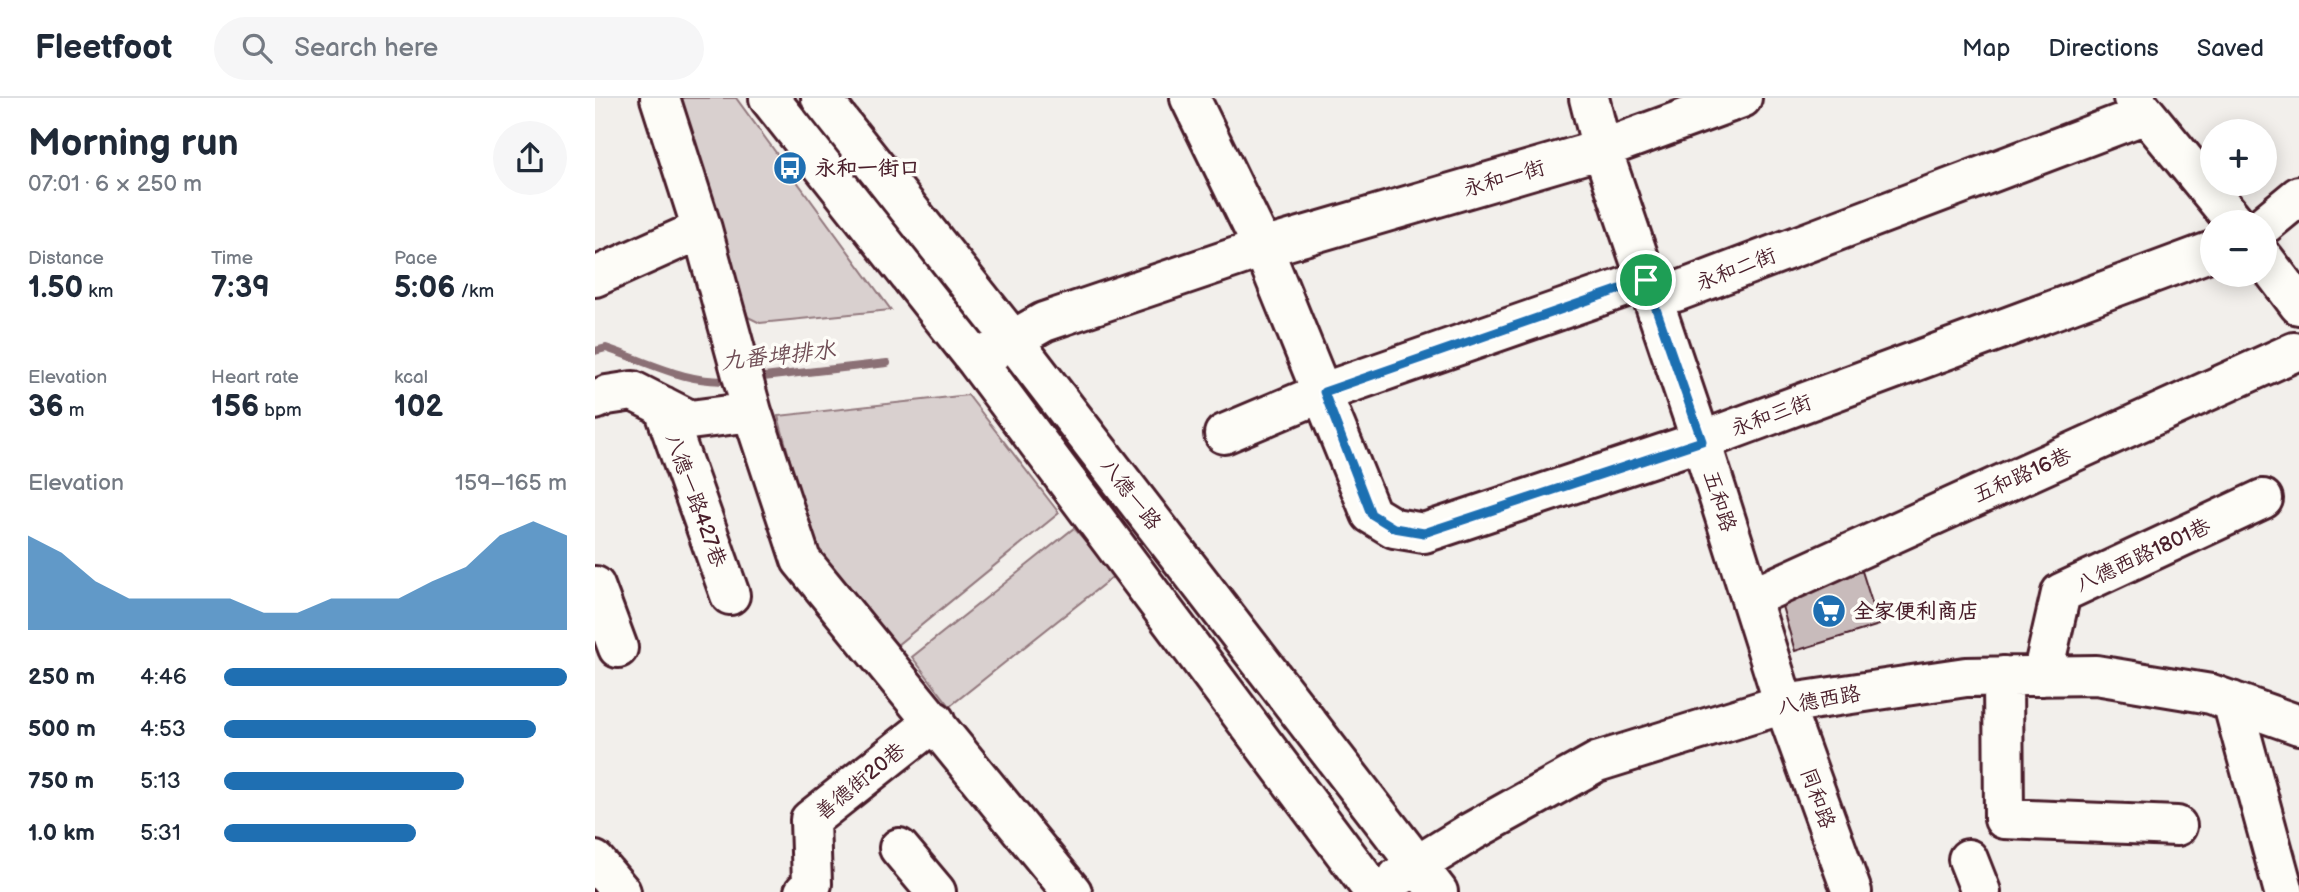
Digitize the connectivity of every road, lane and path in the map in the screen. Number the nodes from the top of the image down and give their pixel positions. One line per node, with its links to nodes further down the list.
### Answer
1 (660, 98): 12 (street)
2 (769, 98): 21 (street, 八德一路)
3 (821, 98): 19 (street, 八德一路)
4 (1190, 98): 13 (street)
5 (1589, 98): 8 (street, 五和路)
6 (1742, 98): 8 (street, 永和一街)
7 (2140, 106): 10 (street); 17 (street, 永和二街)
8 (1602, 149): 13 (street, 永和一街); 17 (street, 五和路)
9 (2299, 196): 11 (street)
10 (2225, 210)
11 (2277, 214)
12 (702, 229): 15 (street); 25 (street)
13 (1263, 248): 19 (street, 永和一街); 22 (street)
14 (2200, 255): 27 (street, 永和三街)
15 (595, 276)
16 (2277, 276): 18 (street)
17 (1646, 280): 22 (street); 27 (street, 五和路)
18 (2299, 305)
19 (1012, 339): 21 (street, 永和一街); 42 (street, 八德一路)
20 (2294, 352): 31 (street, 五和路16巷)
21 (977, 361): 47 (street, 八德一路)
22 (1324, 392): 26 (street); 27 (street, 永和三街)
23 (595, 400): 24 (street, 八德一路427巷)
24 (663, 406): 25 (street, 八德一路427巷); 30 (street, 八德一路427巷)
25 (752, 412): 37 (street)
26 (1224, 434)
27 (1702, 441): 31 (street, 五和路)
28 (2263, 499): 34 (street, 八德西路1801巷)
29 (595, 586): 32 (street)
30 (730, 595)
31 (1751, 598): 36 (street, 五和路)
32 (618, 648)
33 (2003, 676): 34 (street, 八德西路); 36 (street, 八德西路); 39 (street)
34 (2042, 676): 35 (street, 八德西路)
35 (2232, 701): 38 (street, 八德西路); 49 (street)
36 (1784, 704): 42 (street, 八德西路); 48 (street, 同和路)
37 (935, 721): 44 (street, 善德街20巷); 46 (street)
38 (2299, 725)
39 (2177, 826)
40 (899, 848): 45 (street)
41 (595, 861): 43 (street)
42 (1428, 878): 47 (street, 八德西路)
43 (621, 892)
44 (804, 892)
45 (936, 892)
46 (1072, 892)
47 (1375, 892)
48 (1851, 892)
49 (2284, 892)

